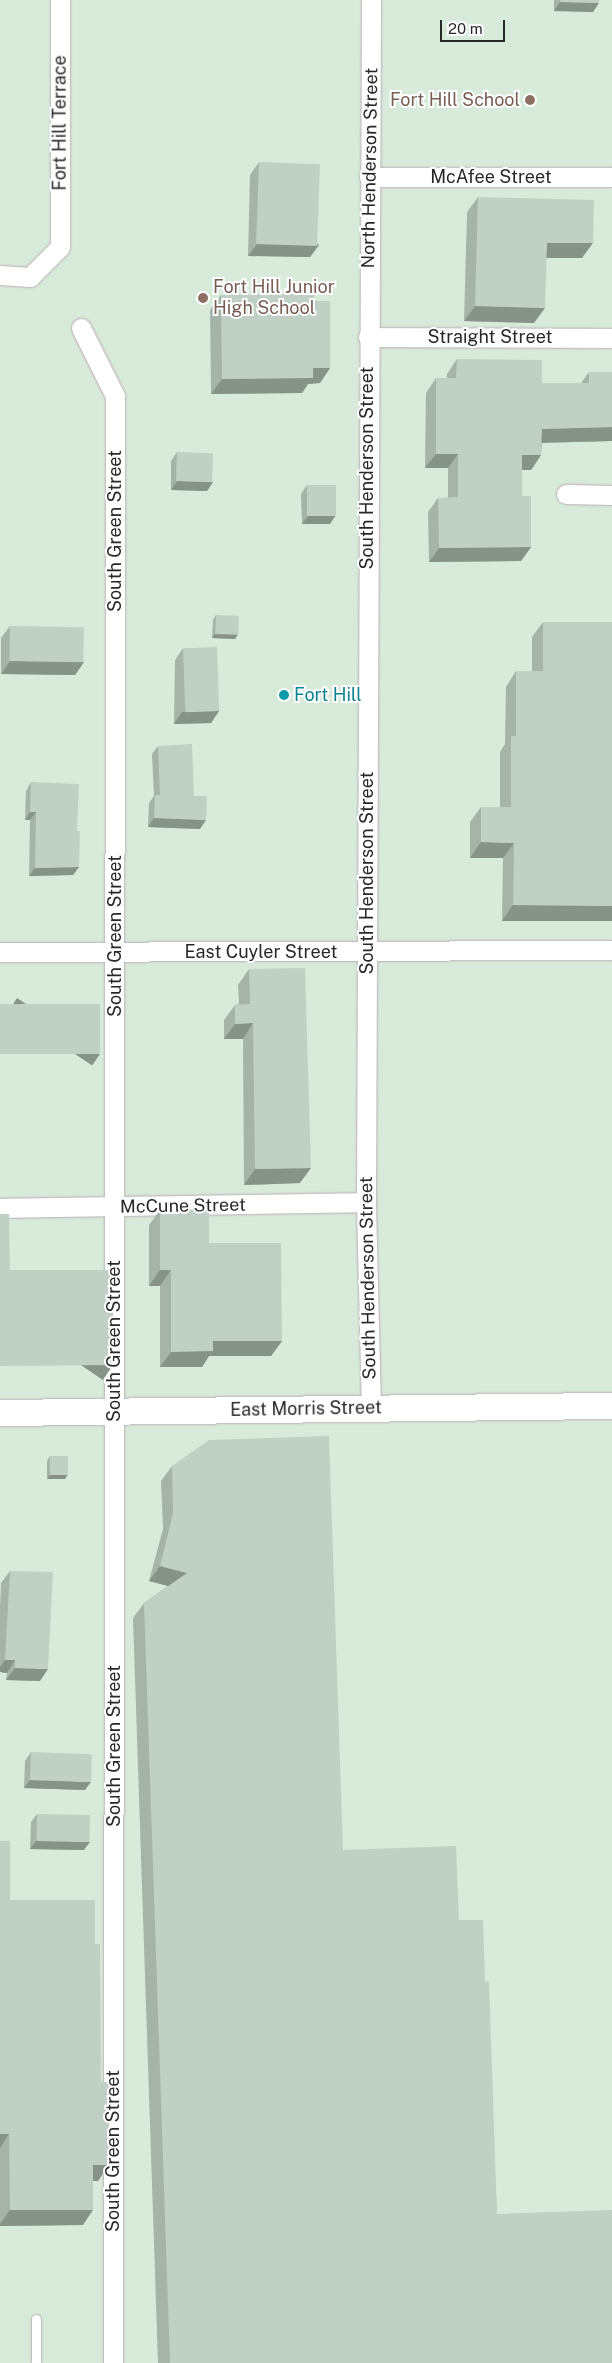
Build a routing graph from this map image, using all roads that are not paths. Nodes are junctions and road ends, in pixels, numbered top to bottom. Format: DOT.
graph roads {
  1 [pos="60,0"];
  2 [pos="371,0"];
  3 [pos="369,177"];
  4 [pos="612,177"];
  5 [pos="0,274"];
  6 [pos="81,328"];
  7 [pos="368,337"];
  8 [pos="612,338"];
  9 [pos="566,494"];
  10 [pos="612,495"];
  11 [pos="612,950"];
  12 [pos="0,952"];
  13 [pos="116,952"];
  14 [pos="367,952"];
  15 [pos="366,1202"];
  16 [pos="0,1208"];
  17 [pos="113,1208"];
  18 [pos="612,1406"];
  19 [pos="371,1408"];
  20 [pos="115,1411"];
  21 [pos="0,1413"];
  22 [pos="36,2319"];
  23 [pos="36,2363"];
  24 [pos="113,2363"];
  1 -- 5 [label="street, Fort Hill Terrace"];
  2 -- 3 [label="street, North Henderson Street"];
  3 -- 4 [label="street, McAfee Street"];
  3 -- 7 [label="street, North Henderson Street"];
  6 -- 13 [label="street, South Green Street"];
  7 -- 8 [label="street, Straight Street"];
  7 -- 14 [label="street, South Henderson Street"];
  9 -- 10 [label="street"];
  11 -- 14 [label="street, East Cuyler Street"];
  12 -- 13 [label="street, East Cuyler Street"];
  13 -- 14 [label="street, East Cuyler Street"];
  13 -- 17 [label="street, South Green Street"];
  14 -- 15 [label="street, South Henderson Street"];
  15 -- 17 [label="street, McCune Street"];
  15 -- 19 [label="street, South Henderson Street"];
  16 -- 17 [label="street, McCune Street"];
  17 -- 20 [label="street, South Green Street"];
  18 -- 19 [label="main road, East Morris Street"];
  19 -- 20 [label="main road, East Morris Street"];
  20 -- 21 [label="main road, East Morris Street"];
  20 -- 24 [label="street, South Green Street"];
  22 -- 23 [label="lane"];
}
